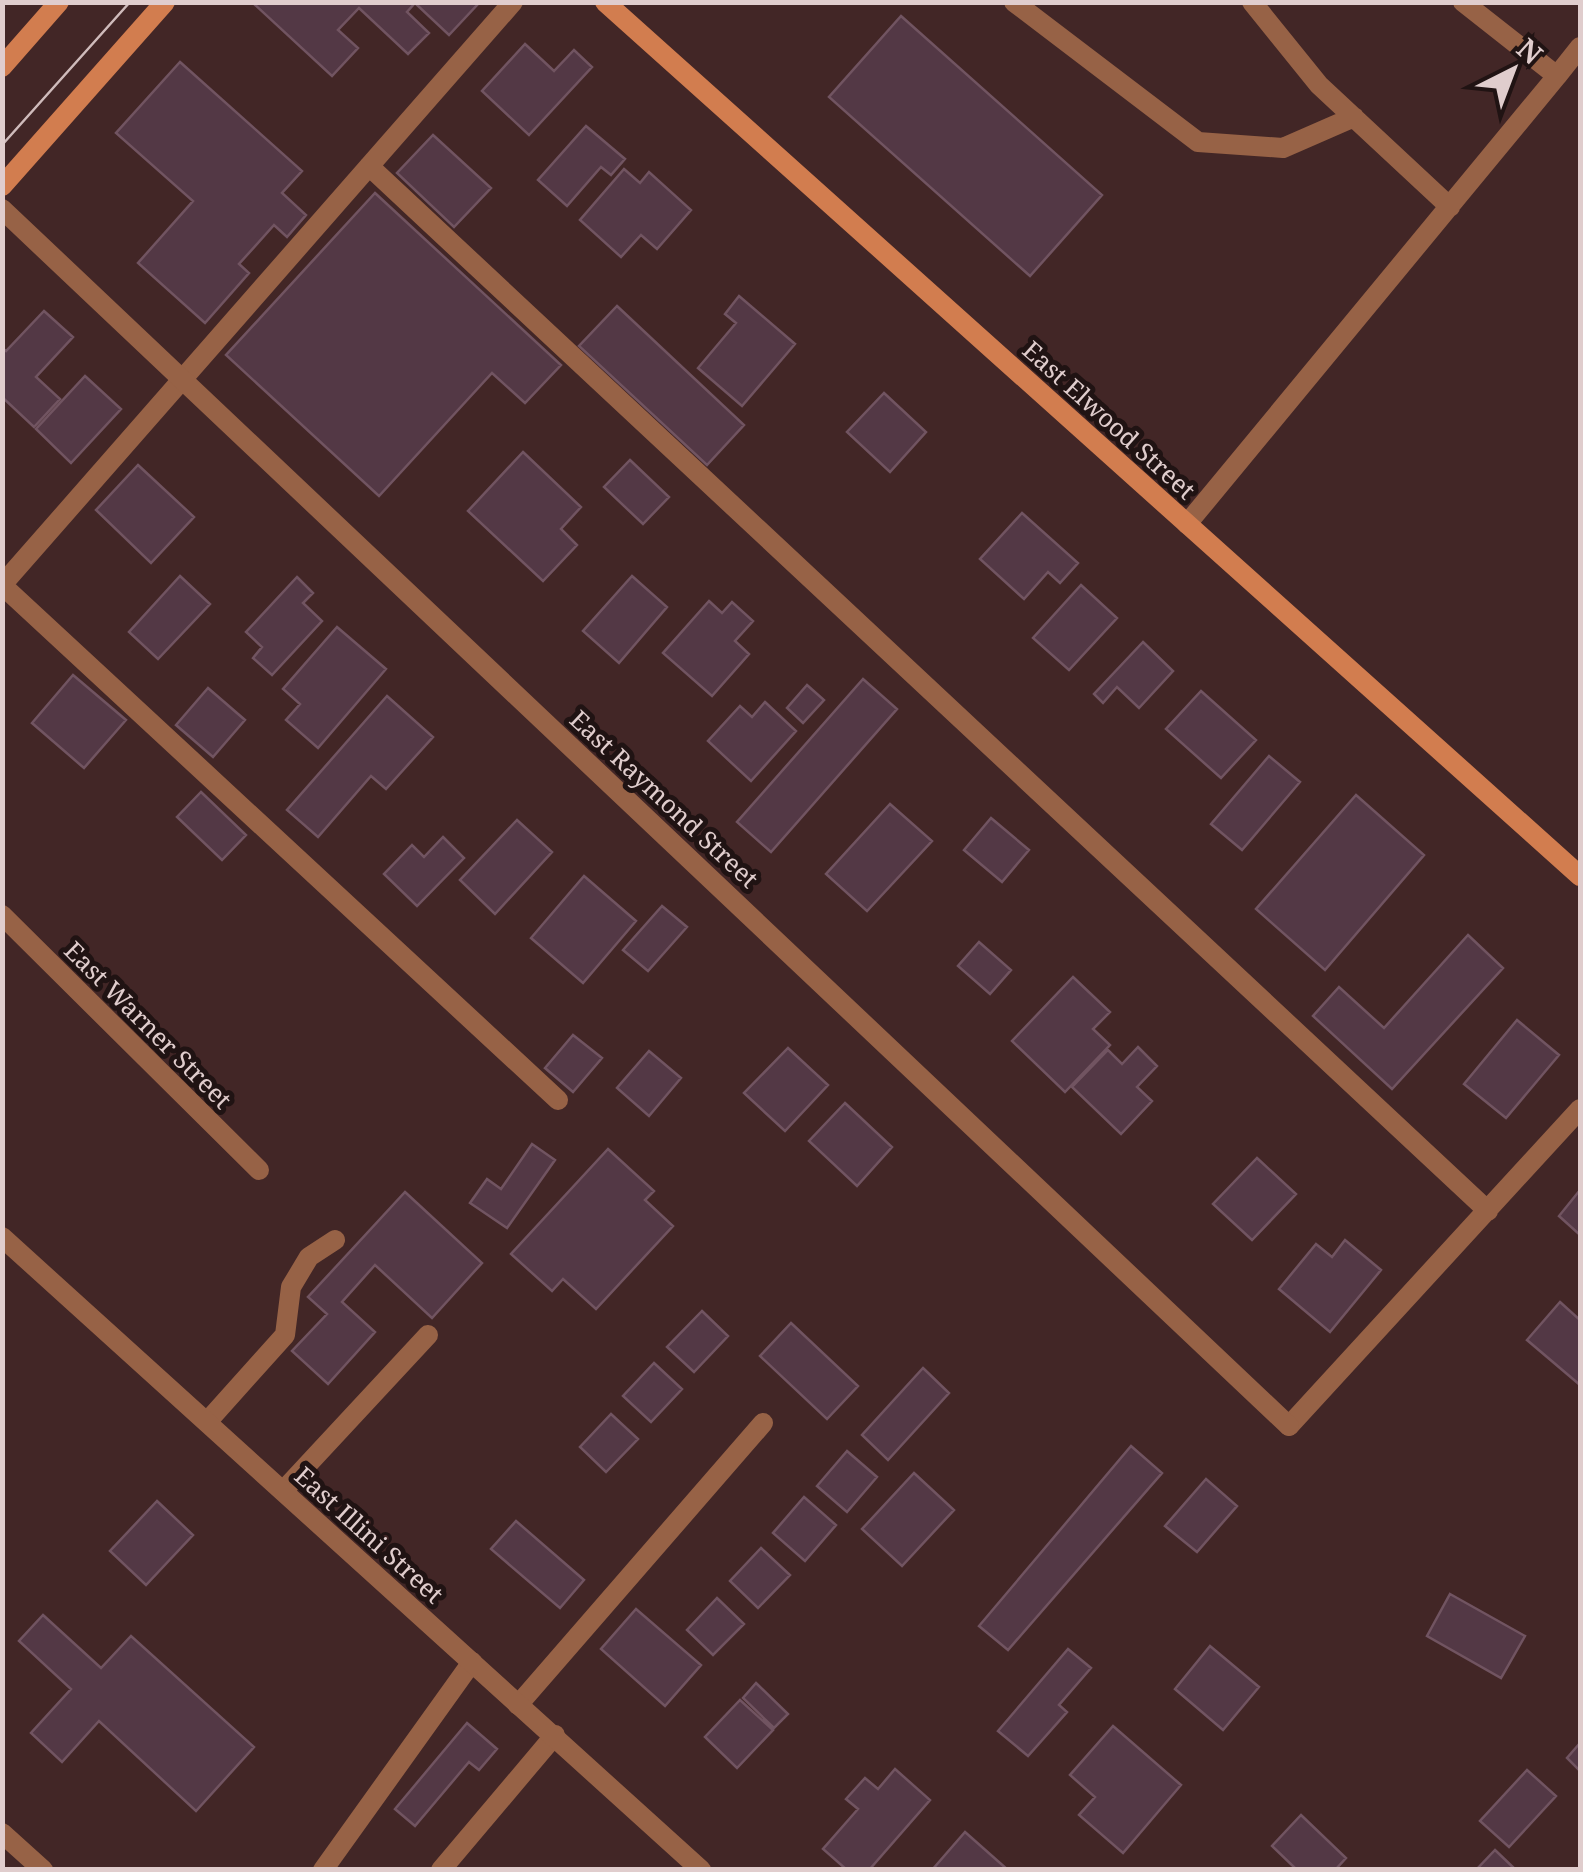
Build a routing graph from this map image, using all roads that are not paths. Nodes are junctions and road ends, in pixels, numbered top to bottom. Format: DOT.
graph roads {
  1 [pos="59,2"];
  2 [pos="165,2"];
  3 [pos="513,2"];
  4 [pos="605,2"];
  5 [pos="1014,2"];
  6 [pos="1252,2"];
  7 [pos="1463,2"];
  8 [pos="1580,47"];
  9 [pos="2,67"];
  10 [pos="1557,76"];
  11 [pos="1354,117"];
  12 [pos="369,166"];
  13 [pos="2,186"];
  14 [pos="1450,207"];
  15 [pos="2,209"];
  16 [pos="183,379"];
  17 [pos="1188,524"];
  18 [pos="2,585"];
  19 [pos="1580,876"];
  20 [pos="2,915"];
  21 [pos="558,1100"];
  22 [pos="1580,1109"];
  23 [pos="259,1170"];
  24 [pos="1488,1211"];
  25 [pos="2,1236"];
  26 [pos="334,1240"];
  27 [pos="428,1334"];
  28 [pos="207,1422"];
  29 [pos="763,1423"];
  30 [pos="283,1491"];
  31 [pos="472,1662"];
  32 [pos="518,1705"];
  33 [pos="555,1735"];
  34 [pos="2,1833"];
  35 [pos="42,1870"];
  36 [pos="322,1870"];
  37 [pos="441,1870"];
  38 [pos="701,1870"];
  1 -- 9 [label="street"];
  2 -- 13 [label="street"];
  3 -- 12 [label="street"];
  4 -- 17 [label="street, East Elwood Street"];
  5 -- 11 [label="street"];
  6 -- 11 [label="street"];
  7 -- 10 [label="street"];
  8 -- 10 [label="street"];
  10 -- 14 [label="street"];
  11 -- 14 [label="street"];
  12 -- 16 [label="street"];
  12 -- 24 [label="street"];
  14 -- 17 [label="street"];
  15 -- 16 [label="street, East Raymond Street"];
  16 -- 18 [label="street"];
  16 -- 24 [label="street, East Raymond Street"];
  17 -- 19 [label="street, East Elwood Street"];
  18 -- 21 [label="street"];
  20 -- 23 [label="street, East Warner Street"];
  22 -- 24 [label="street"];
  25 -- 28 [label="street, East Illini Street"];
  26 -- 28 [label="street"];
  27 -- 30 [label="street"];
  28 -- 30 [label="street, East Illini Street"];
  29 -- 32 [label="street"];
  30 -- 31 [label="street, East Illini Street"];
  31 -- 32 [label="street, East Illini Street"];
  31 -- 36 [label="street"];
  32 -- 33 [label="street, East Illini Street"];
  33 -- 37 [label="street"];
  33 -- 38 [label="street, East Illini Street"];
  34 -- 35 [label="street"];
}
